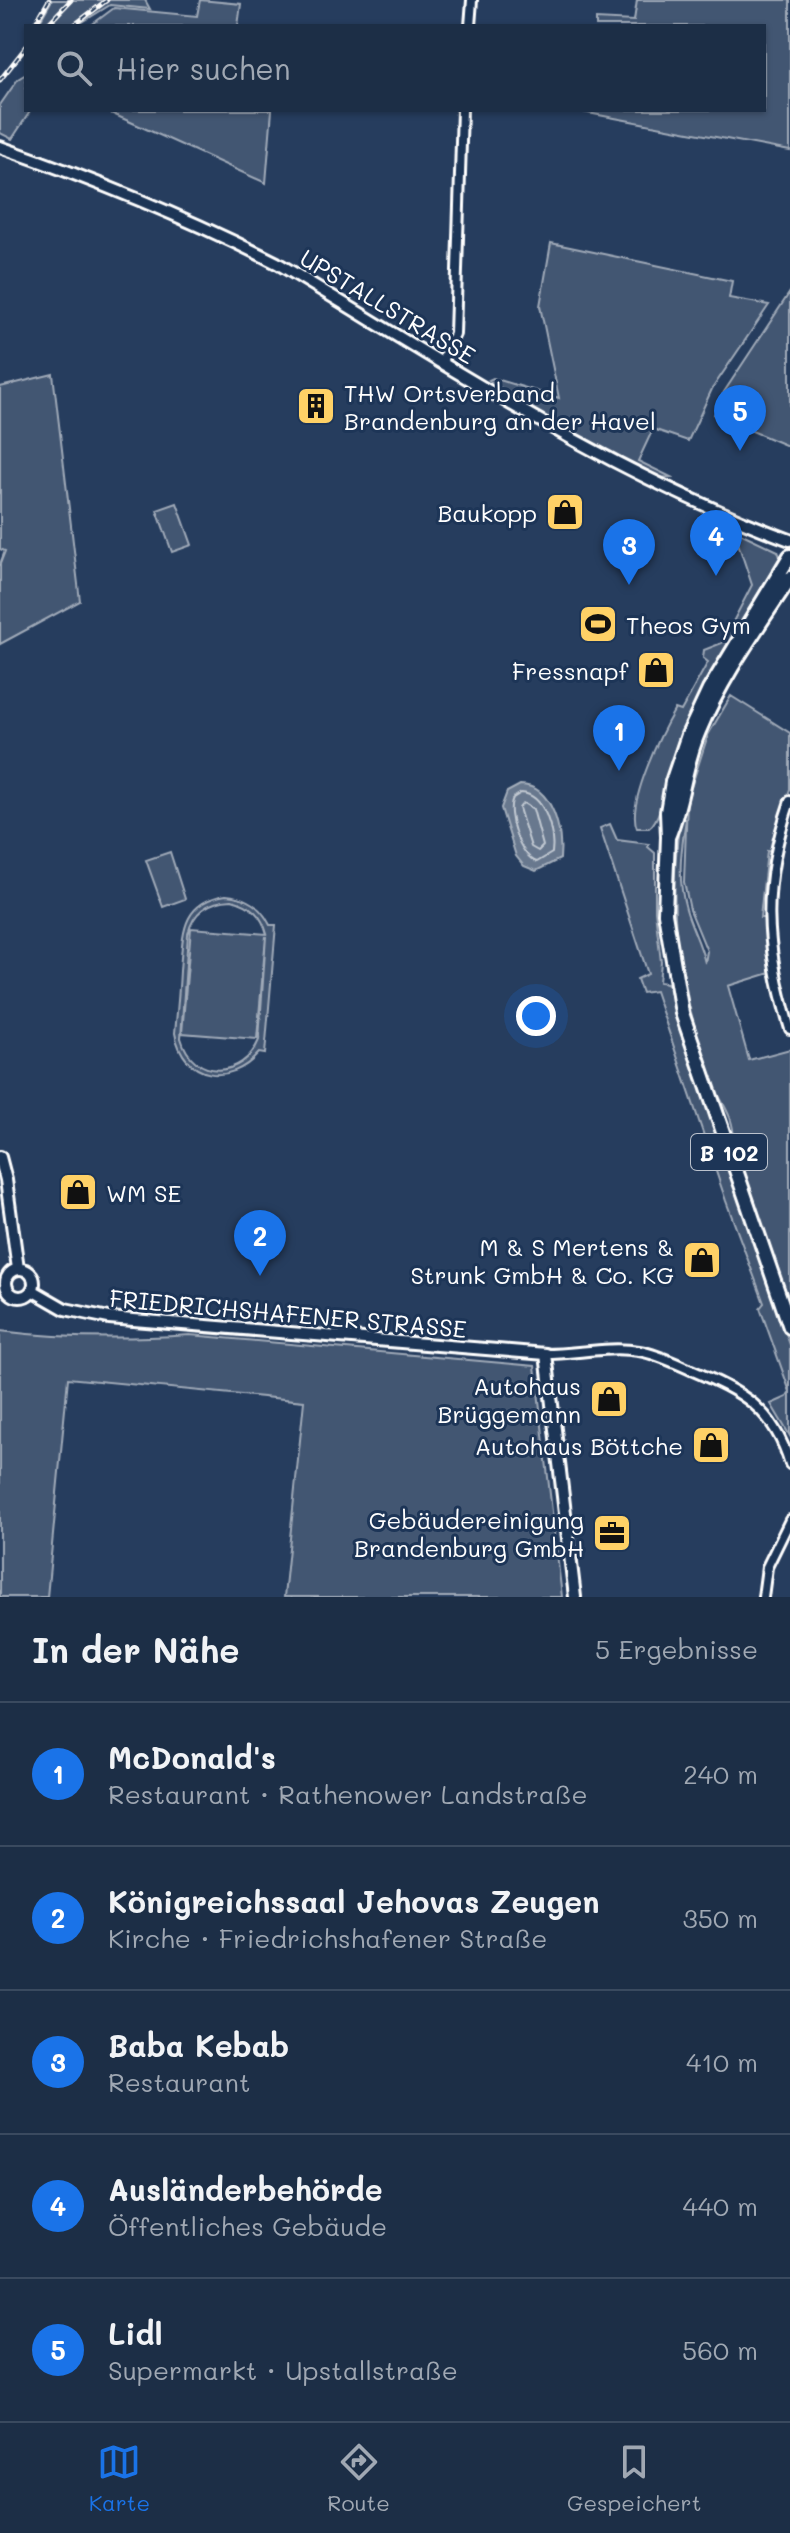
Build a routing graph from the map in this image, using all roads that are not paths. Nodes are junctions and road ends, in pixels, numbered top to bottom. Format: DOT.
graph roads {
  1 [pos="472,0"];
  2 [pos="470,24"];
  3 [pos="462,112"];
  4 [pos="0,147"];
  5 [pos="442,361"];
  6 [pos="790,540"];
  7 [pos="790,556"];
  8 [pos="790,578"];
  9 [pos="790,801"];
  10 [pos="785,833"];
  11 [pos="668,837"];
  12 [pos="790,1029"];
  13 [pos="0,1157"];
  14 [pos="18,1269"];
  15 [pos="3,1282"];
  16 [pos="32,1290"];
  17 [pos="790,1327"];
  18 [pos="546,1354"];
  19 [pos="790,1464"];
  20 [pos="790,1520"];
  21 [pos="575,1597"];
  22 [pos="763,1597"];
  1 -- 2 [label="street"];
  3 -- 5 [label="street"];
  4 -- 5 [label="street, UPSTALLSTRASSE"];
  5 -- 6 [label="street, UPSTALLSTRASSE"];
  7 -- 11 [label="main road, B 102"];
  8 -- 11 [label="main road, B 102"];
  9 -- 10 [label="street"];
  10 -- 12 [label="street"];
  11 -- 17 [label="main road, B 102"];
  13 -- 14 [label="street, FRIEDRICHSHAFENER STRASSE"];
  14 -- 15 [label="street, FRIEDRICHSHAFENER STRASSE"];
  14 -- 16 [label="street, FRIEDRICHSHAFENER STRASSE"];
  15 -- 16 [label="street, FRIEDRICHSHAFENER STRASSE"];
  16 -- 18 [label="street, FRIEDRICHSHAFENER STRASSE"];
  18 -- 19 [label="street"];
  18 -- 21 [label="street"];
  20 -- 22 [label="street"];
}
